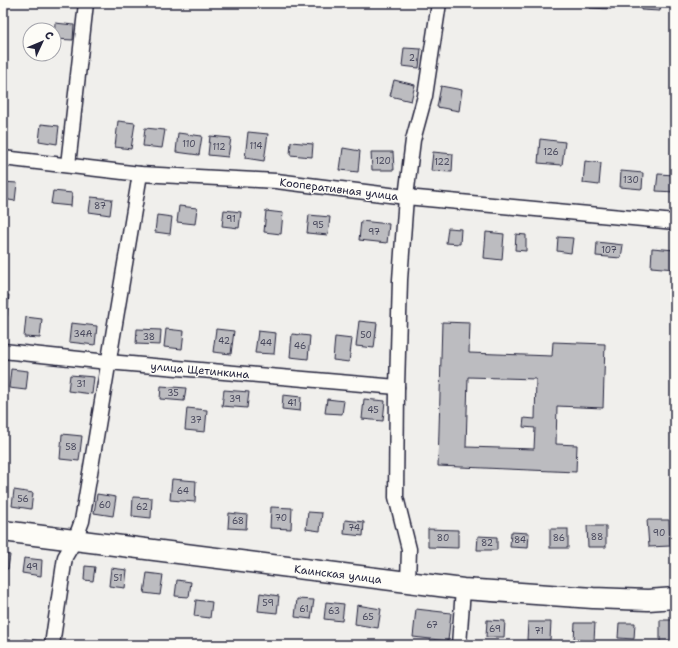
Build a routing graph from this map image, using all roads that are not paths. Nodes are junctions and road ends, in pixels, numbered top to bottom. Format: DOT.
graph roads {
  1 [pos="86,3"];
  2 [pos="439,3"];
  3 [pos="3,158"];
  4 [pos="68,166"];
  5 [pos="140,174"];
  6 [pos="406,197"];
  7 [pos="675,222"];
  8 [pos="3,351"];
  9 [pos="108,362"];
  10 [pos="397,387"];
  11 [pos="3,531"];
  12 [pos="74,540"];
  13 [pos="408,583"];
  14 [pos="463,589"];
  15 [pos="675,598"];
  16 [pos="52,645"];
  17 [pos="459,645"];
  1 -- 4 [label="street"];
  2 -- 6 [label="street"];
  3 -- 4 [label="street, Кооперативная улица"];
  4 -- 5 [label="street, Кооперативная улица"];
  5 -- 6 [label="street, Кооперативная улица"];
  5 -- 9 [label="street"];
  6 -- 7 [label="street, Кооперативная улица"];
  6 -- 10 [label="street"];
  8 -- 9 [label="street, улица Щетинкина"];
  9 -- 10 [label="street, улица Щетинкина"];
  9 -- 12 [label="street"];
  10 -- 13 [label="street"];
  11 -- 12 [label="main road, Каинская улица"];
  12 -- 13 [label="main road, Каинская улица"];
  12 -- 16 [label="street"];
  13 -- 14 [label="main road, Каинская улица"];
  14 -- 15 [label="main road, Каинская улица"];
  14 -- 17 [label="street"];
}
